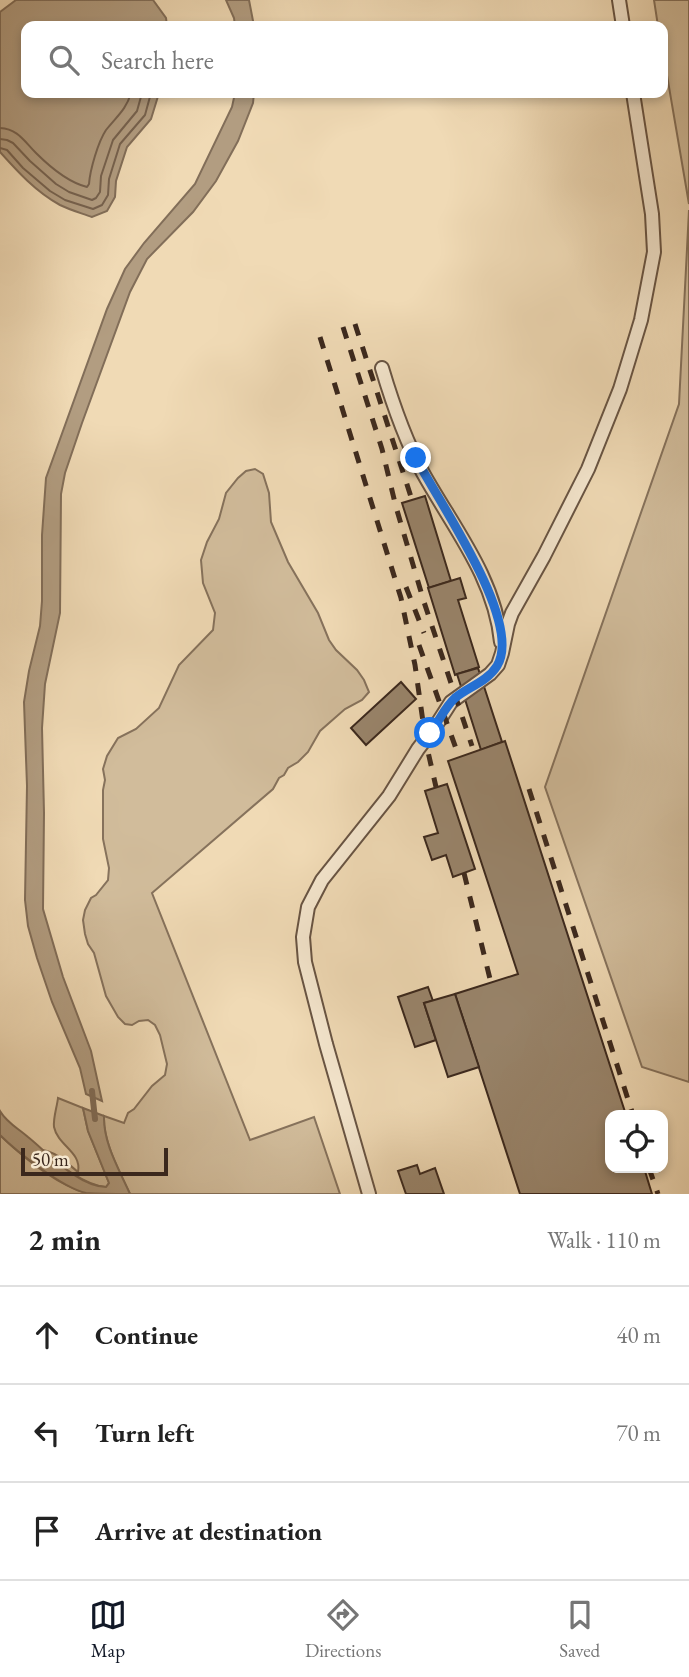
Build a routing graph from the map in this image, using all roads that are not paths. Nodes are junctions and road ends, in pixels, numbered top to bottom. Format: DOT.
graph roads {
  1 [pos="619,0"];
  2 [pos="622,21"];
  3 [pos="634,98"];
  4 [pos="383,368"];
  5 [pos="502,653"];
  6 [pos="369,1194"];
  1 -- 2 [label="lane"];
  3 -- 5 [label="lane"];
  4 -- 5 [label="lane"];
  5 -- 6 [label="lane"];
}
